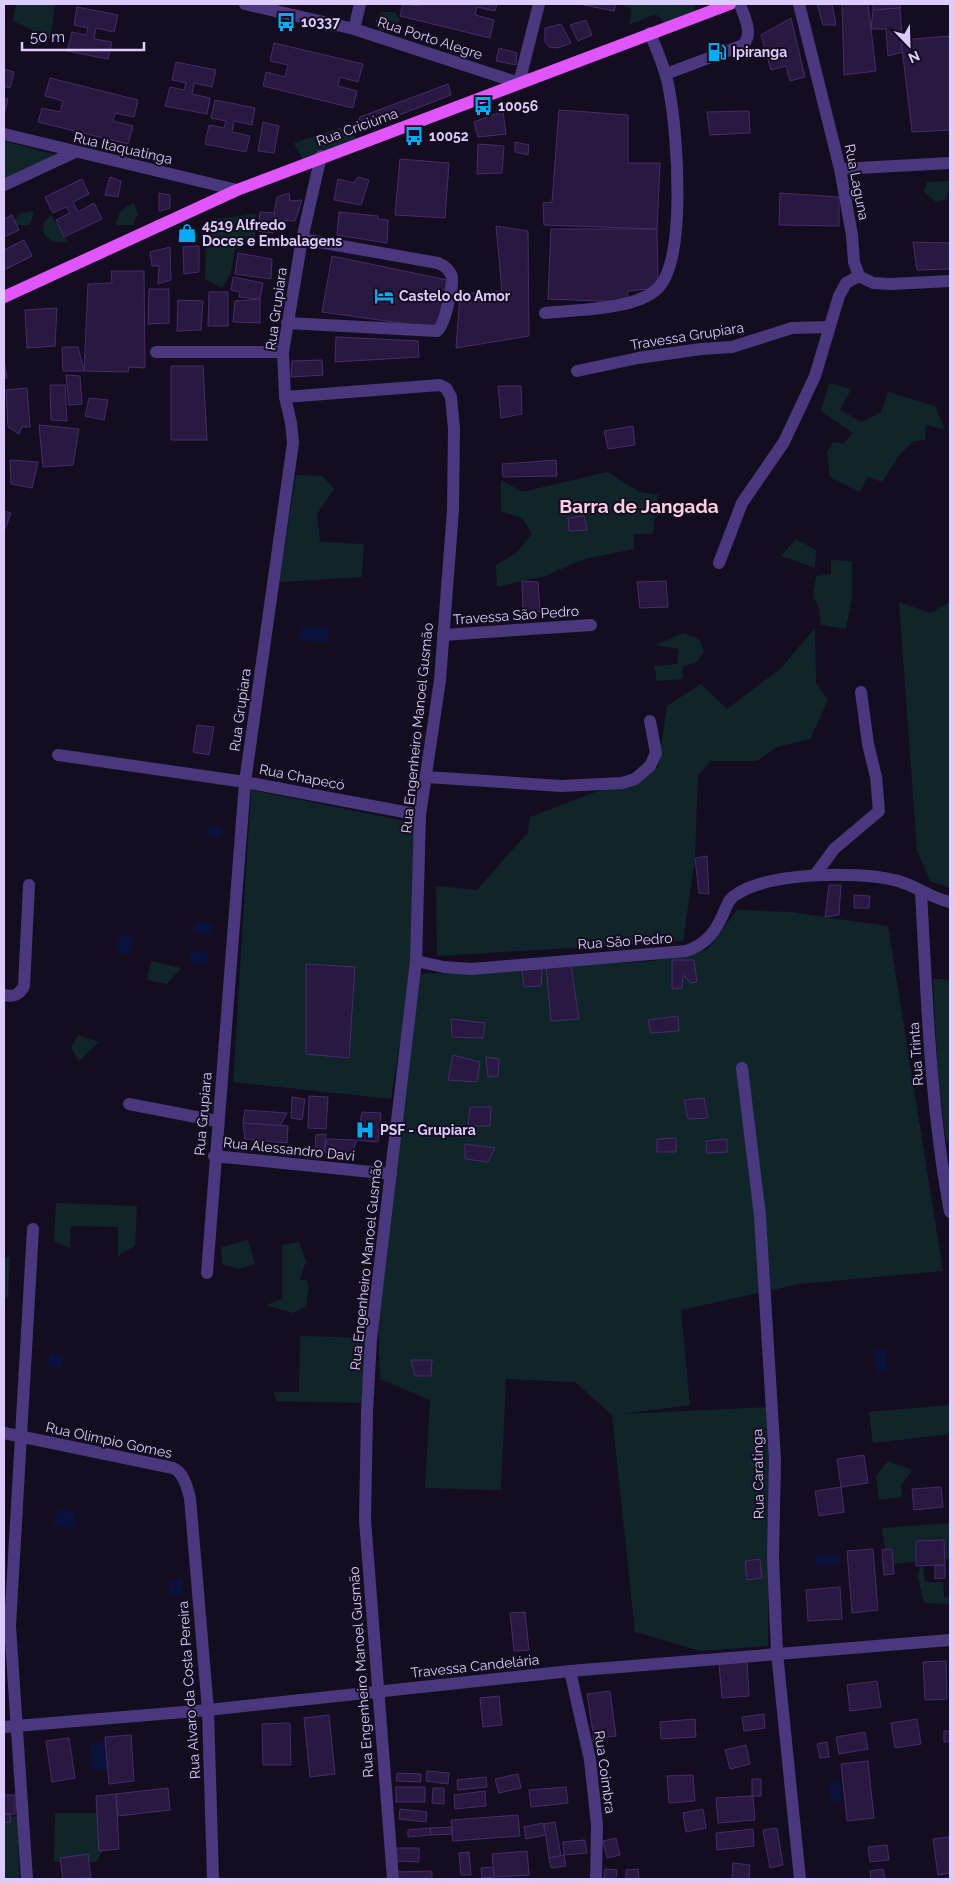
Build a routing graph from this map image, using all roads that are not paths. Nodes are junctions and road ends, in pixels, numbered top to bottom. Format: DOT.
graph roads {
  1 [pos="244,4"];
  2 [pos="360,4"];
  3 [pos="539,4"];
  4 [pos="730,4"];
  5 [pos="740,4"];
  6 [pos="799,4"];
  7 [pos="354,29"];
  8 [pos="650,33"];
  9 [pos="666,74"];
  10 [pos="519,83"];
  11 [pos="4,134"];
  12 [pos="75,152"];
  13 [pos="322,156"];
  14 [pos="950,163"];
  15 [pos="840,169"];
  16 [pos="4,185"];
  17 [pos="237,190"];
  18 [pos="302,239"];
  19 [pos="859,276"];
  20 [pos="950,281"];
  21 [pos="4,297"];
  22 [pos="545,313"];
  23 [pos="287,323"];
  24 [pos="829,327"];
  25 [pos="156,352"];
  26 [pos="283,352"];
  27 [pos="577,371"];
  28 [pos="285,397"];
  29 [pos="719,563"];
  30 [pos="591,625"];
  31 [pos="443,634"];
  32 [pos="861,692"];
  33 [pos="650,721"];
  34 [pos="58,755"];
  35 [pos="426,777"];
  36 [pos="245,782"];
  37 [pos="420,815"];
  38 [pos="815,875"];
  39 [pos="30,885"];
  40 [pos="921,892"];
  41 [pos="950,902"];
  42 [pos="416,961"];
  43 [pos="4,996"];
  44 [pos="742,1068"];
  45 [pos="129,1104"];
  46 [pos="217,1121"];
  47 [pos="214,1156"];
  48 [pos="391,1174"];
  49 [pos="950,1212"];
  50 [pos="33,1229"];
  51 [pos="207,1273"];
  52 [pos="4,1433"];
  53 [pos="20,1438"];
  54 [pos="190,1498"];
  55 [pos="950,1640"];
  56 [pos="776,1653"];
  57 [pos="570,1671"];
  58 [pos="377,1692"];
  59 [pos="208,1710"];
  60 [pos="9,1727"];
  61 [pos="27,1879"];
  62 [pos="213,1879"];
  63 [pos="393,1879"];
  64 [pos="596,1879"];
  65 [pos="800,1879"];
  1 -- 7 [label="street, Rua Porto Alegre"];
  2 -- 7 [label="street"];
  3 -- 10 [label="street"];
  4 -- 8 [label="main road, Rua Criciúma"];
  5 -- 9 [label="street"];
  6 -- 15 [label="street, Rua Laguna"];
  7 -- 10 [label="street, Rua Porto Alegre"];
  8 -- 9 [label="street"];
  8 -- 10 [label="main road, Rua Criciúma"];
  9 -- 22 [label="street"];
  10 -- 13 [label="main road, Rua Criciúma"];
  11 -- 12 [label="street, Rua Itaquatinga"];
  12 -- 16 [label="street"];
  12 -- 17 [label="street, Rua Itaquatinga"];
  13 -- 17 [label="main road, Rua Criciúma"];
  13 -- 18 [label="street, Rua Grupiara"];
  14 -- 15 [label="street"];
  15 -- 19 [label="street, Rua Laguna"];
  17 -- 21 [label="main road, Rua Criciúma"];
  18 -- 23 [label="street, Rua Grupiara"];
  18 -- 23 [label="street"];
  19 -- 20 [label="street"];
  19 -- 24 [label="street"];
  23 -- 26 [label="street, Rua Grupiara"];
  24 -- 27 [label="street, Travessa Grupiara"];
  24 -- 29 [label="street"];
  25 -- 26 [label="street"];
  26 -- 28 [label="street, Rua Grupiara"];
  28 -- 31 [label="street, Rua Engenheiro Manoel Gusmão"];
  28 -- 36 [label="street, Rua Grupiara"];
  30 -- 31 [label="street, Travessa São Pedro"];
  31 -- 35 [label="street, Rua Engenheiro Manoel Gusmão"];
  32 -- 38 [label="street"];
  33 -- 35 [label="street"];
  34 -- 36 [label="street, Rua Chapecó"];
  35 -- 37 [label="street, Rua Engenheiro Manoel Gusmão"];
  36 -- 37 [label="street, Rua Chapecó"];
  36 -- 46 [label="street, Rua Grupiara"];
  37 -- 42 [label="street, Rua Engenheiro Manoel Gusmão"];
  38 -- 40 [label="street, Rua São Pedro"];
  38 -- 42 [label="street, Rua São Pedro"];
  39 -- 43 [label="street"];
  40 -- 41 [label="street, Rua São Pedro"];
  40 -- 49 [label="street, Rua Trinta"];
  42 -- 48 [label="street, Rua Engenheiro Manoel Gusmão"];
  44 -- 56 [label="street, Rua Caratinga"];
  45 -- 46 [label="street"];
  46 -- 47 [label="street, Rua Grupiara"];
  47 -- 48 [label="street, Rua Alessandro Davi"];
  47 -- 51 [label="street, Rua Grupiara"];
  48 -- 58 [label="street, Rua Engenheiro Manoel Gusmão"];
  50 -- 53 [label="street"];
  52 -- 53 [label="street, Rua Olimpio Gomes"];
  53 -- 54 [label="street, Rua Olimpio Gomes"];
  53 -- 60 [label="street"];
  54 -- 59 [label="street, Rua Alvaro da Costa Pereira"];
  55 -- 56 [label="street, Travessa Candelária"];
  56 -- 57 [label="street, Travessa Candelária"];
  56 -- 65 [label="street, Rua Caratinga"];
  57 -- 58 [label="street, Travessa Candelária"];
  57 -- 64 [label="street, Rua Coimbra"];
  58 -- 59 [label="street, Travessa Candelária"];
  58 -- 63 [label="street, Rua Engenheiro Manoel Gusmão"];
  59 -- 60 [label="street, Travessa Candelária"];
  59 -- 62 [label="street, Rua Alvaro da Costa Pereira"];
  60 -- 61 [label="street"];
}
